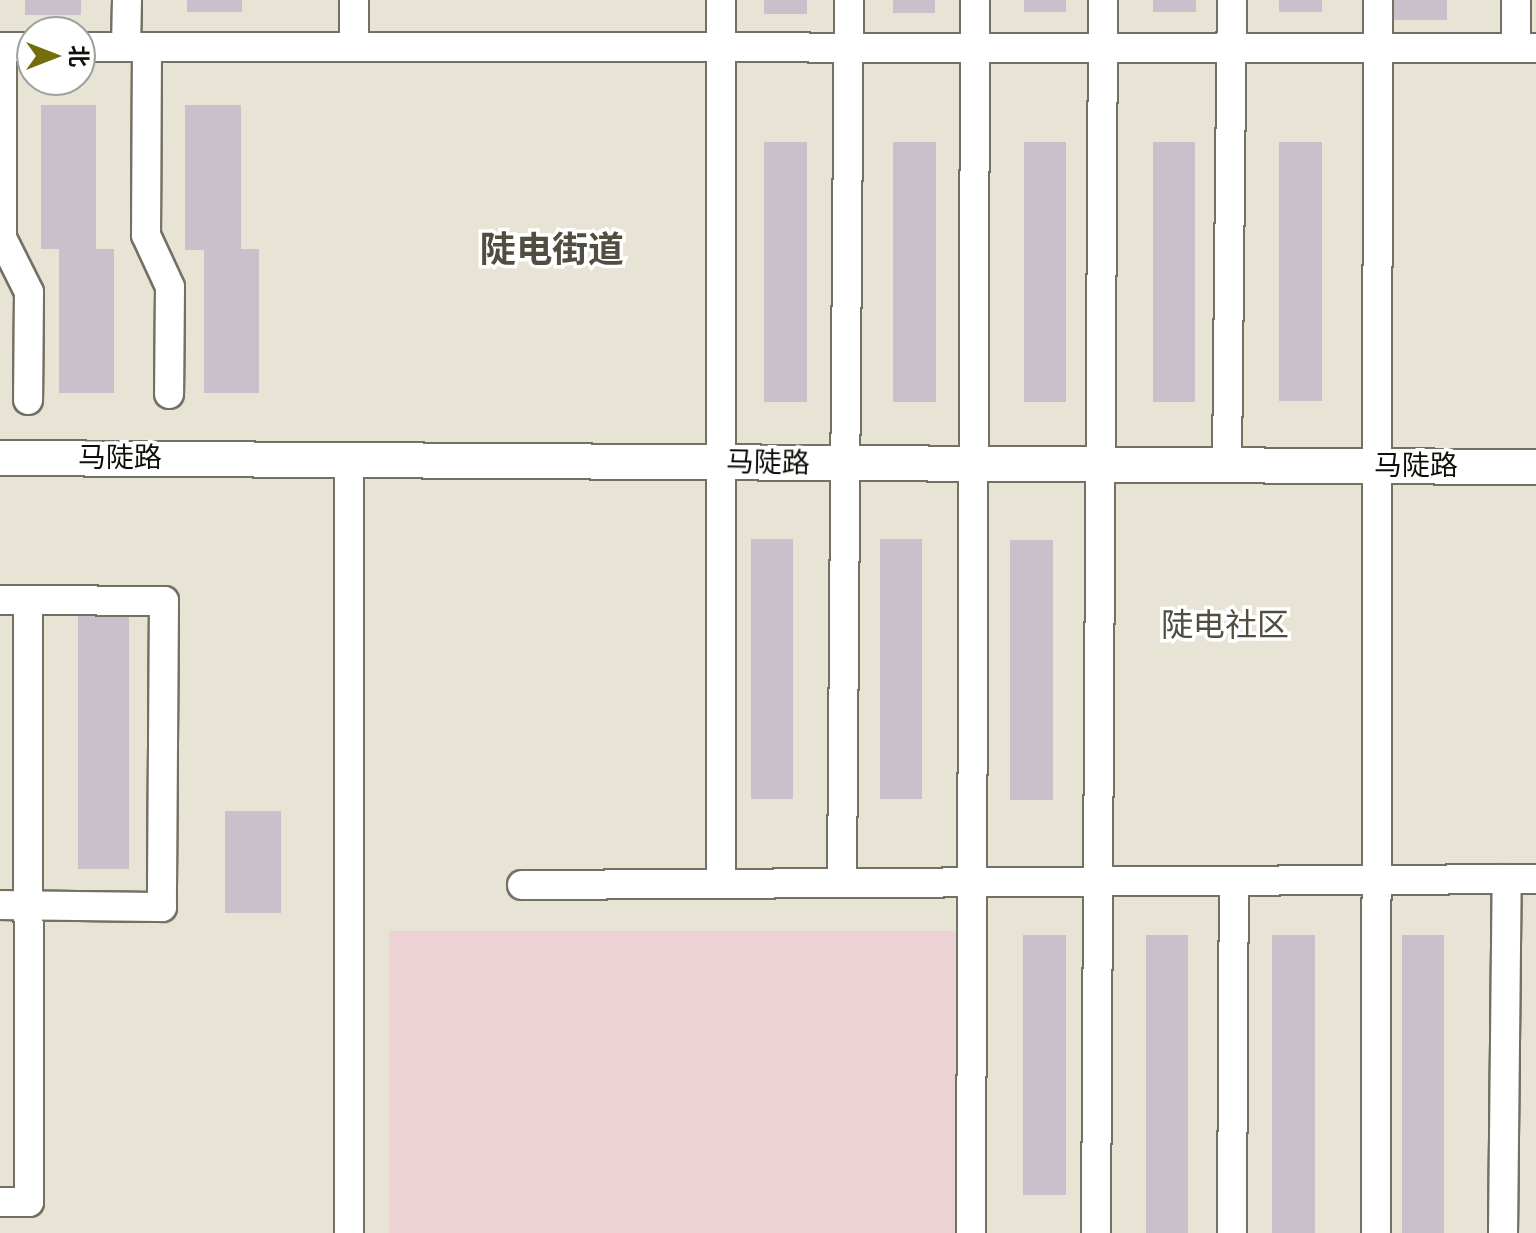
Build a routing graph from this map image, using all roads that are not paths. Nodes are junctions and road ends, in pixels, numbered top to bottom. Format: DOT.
graph roads {
  1 [pos="127,0"];
  2 [pos="354,0"];
  3 [pos="721,0"];
  4 [pos="849,0"];
  5 [pos="975,0"];
  6 [pos="1103,0"];
  7 [pos="1232,0"];
  8 [pos="1378,0"];
  9 [pos="1516,0"];
  10 [pos="1,47"];
  11 [pos="96,47"];
  12 [pos="137,47"];
  13 [pos="354,47"];
  14 [pos="721,47"];
  15 [pos="848,48"];
  16 [pos="975,48"];
  17 [pos="1103,48"];
  18 [pos="1231,48"];
  19 [pos="1378,48"];
  20 [pos="1526,48"];
  21 [pos="169,394"];
  22 [pos="28,400"];
  23 [pos="0,458"];
  24 [pos="349,458"];
  25 [pos="721,462"];
  26 [pos="845,463"];
  27 [pos="972,464"];
  28 [pos="1100,465"];
  29 [pos="1227,465"];
  30 [pos="1377,466"];
  31 [pos="1536,467"];
  32 [pos="14,600"];
  33 [pos="1507,879"];
  34 [pos="1536,879"];
  35 [pos="1377,880"];
  36 [pos="1234,881"];
  37 [pos="970,882"];
  38 [pos="1098,882"];
  39 [pos="842,883"];
  40 [pos="721,884"];
  41 [pos="522,885"];
  42 [pos="0,905"];
  43 [pos="29,906"];
  44 [pos="0,1202"];
  45 [pos="349,1233"];
  46 [pos="971,1233"];
  47 [pos="1096,1233"];
  48 [pos="1232,1233"];
  49 [pos="1376,1233"];
  50 [pos="1503,1233"];
  1 -- 12 [label="street"];
  2 -- 13 [label="street"];
  3 -- 14 [label="street"];
  4 -- 15 [label="street"];
  5 -- 16 [label="street"];
  6 -- 17 [label="street"];
  7 -- 18 [label="street"];
  8 -- 19 [label="street"];
  9 -- 20 [label="street"];
  10 -- 22 [label="street"];
  11 -- 12 [label="street"];
  12 -- 13 [label="street"];
  12 -- 21 [label="street"];
  13 -- 14 [label="street"];
  14 -- 15 [label="street"];
  14 -- 25 [label="street"];
  15 -- 16 [label="street"];
  15 -- 26 [label="street"];
  16 -- 17 [label="street"];
  16 -- 27 [label="street"];
  17 -- 18 [label="street"];
  17 -- 28 [label="street"];
  18 -- 19 [label="street"];
  18 -- 29 [label="street"];
  19 -- 20 [label="street"];
  19 -- 30 [label="street"];
  23 -- 24 [label="street, 马陡路"];
  24 -- 25 [label="street, 马陡路"];
  24 -- 45 [label="street"];
  25 -- 26 [label="street, 马陡路"];
  25 -- 40 [label="street"];
  26 -- 27 [label="street, 马陡路"];
  26 -- 39 [label="street"];
  27 -- 28 [label="street, 马陡路"];
  27 -- 37 [label="street"];
  28 -- 29 [label="street, 马陡路"];
  28 -- 38 [label="street"];
  29 -- 30 [label="street, 马陡路"];
  30 -- 31 [label="street, 马陡路"];
  30 -- 35 [label="street"];
  32 -- 43 [label="street"];
  32 -- 43 [label="street"];
  33 -- 34 [label="street"];
  33 -- 35 [label="street"];
  33 -- 50 [label="street"];
  35 -- 36 [label="street"];
  35 -- 49 [label="street"];
  36 -- 38 [label="street"];
  36 -- 48 [label="street"];
  37 -- 38 [label="street"];
  37 -- 39 [label="street"];
  37 -- 46 [label="street"];
  38 -- 47 [label="street"];
  39 -- 40 [label="street"];
  40 -- 41 [label="street"];
  42 -- 43 [label="street"];
  43 -- 44 [label="street"];
}
